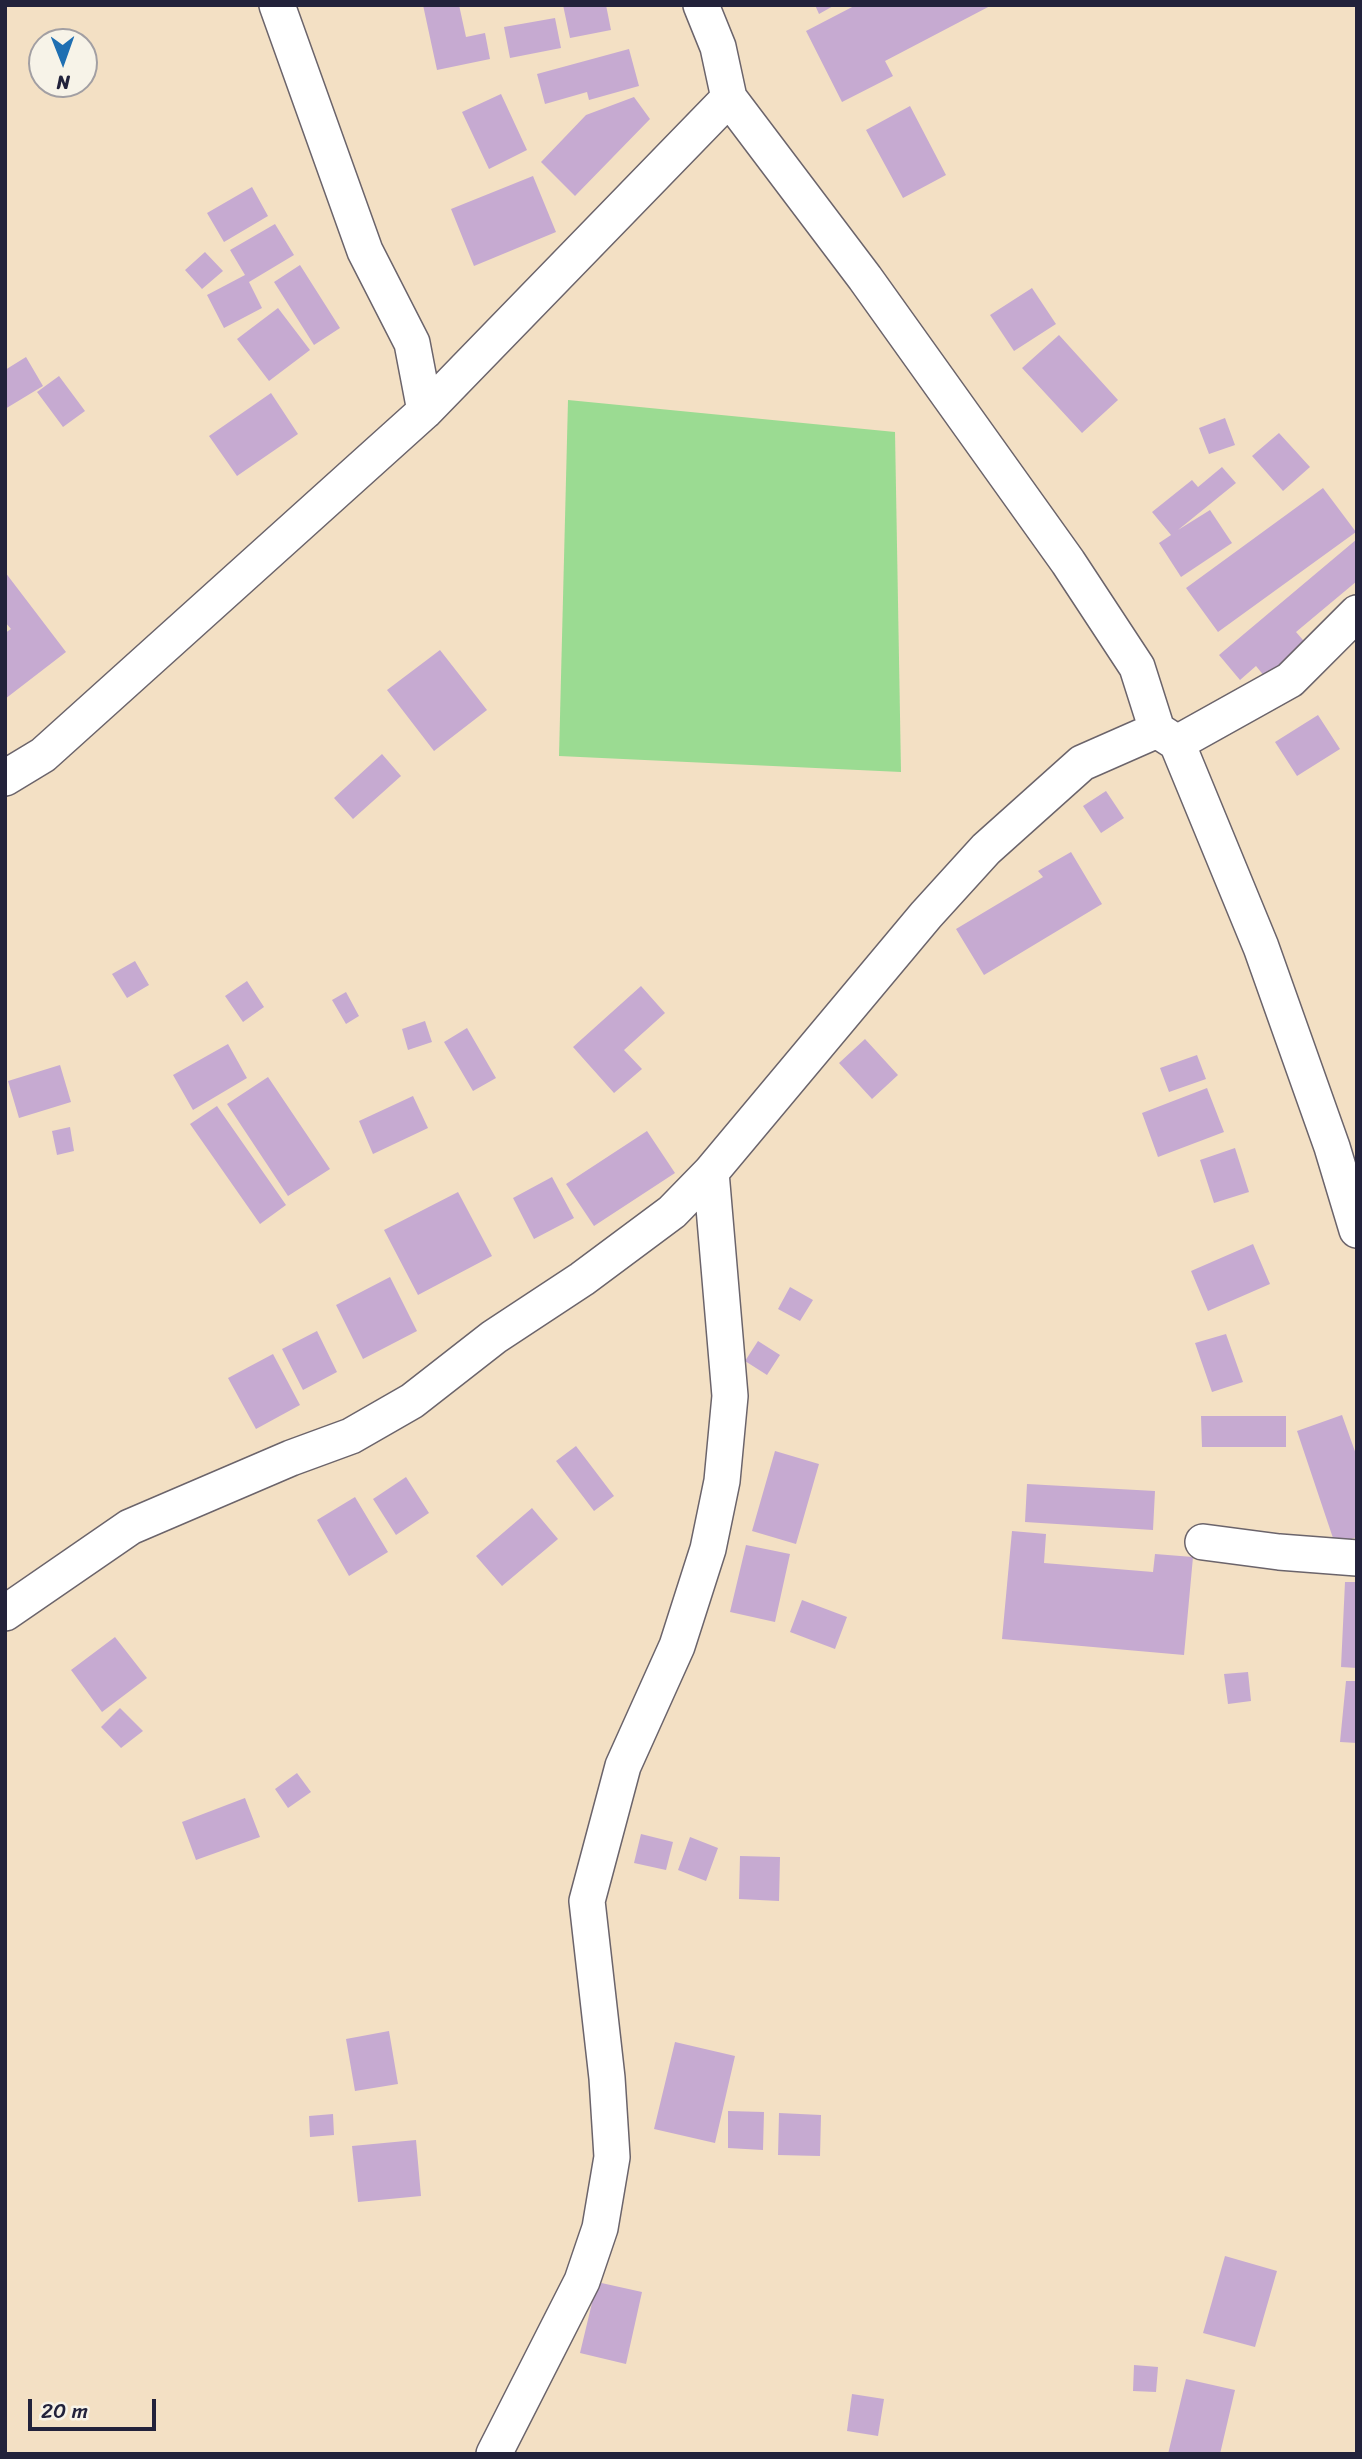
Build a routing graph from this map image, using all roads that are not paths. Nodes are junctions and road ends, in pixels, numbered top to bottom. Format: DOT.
graph roads {
  1 [pos="277,5"];
  2 [pos="701,5"];
  3 [pos="729,97"];
  4 [pos="425,411"];
  5 [pos="1357,612"];
  6 [pos="1167,737"];
  7 [pos="5,778"];
  8 [pos="711,1172"];
  9 [pos="1357,1230"];
  10 [pos="1203,1542"];
  11 [pos="1357,1558"];
  12 [pos="5,1613"];
  13 [pos="494,2454"];
  1 -- 4 [label="street"];
  2 -- 3 [label="street"];
  3 -- 4 [label="street"];
  3 -- 6 [label="street"];
  4 -- 7 [label="street"];
  5 -- 6 [label="street"];
  6 -- 8 [label="street"];
  6 -- 9 [label="street"];
  8 -- 12 [label="street"];
  8 -- 13 [label="street"];
  10 -- 11 [label="street"];
}
